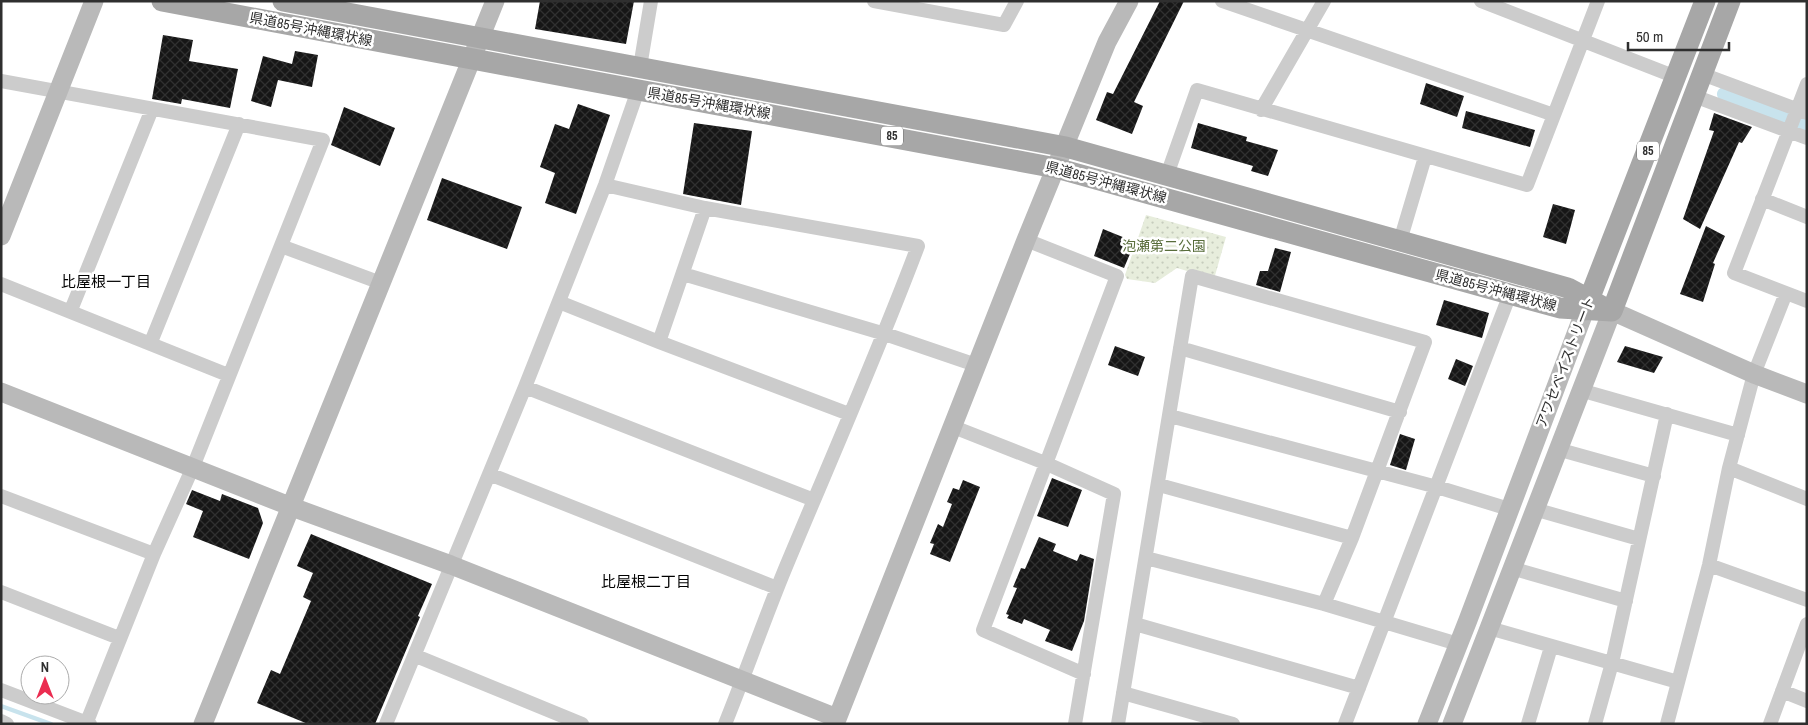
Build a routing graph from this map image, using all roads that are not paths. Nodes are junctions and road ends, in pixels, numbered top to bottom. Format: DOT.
graph roads {
  1 [pos="94,1"];
  2 [pos="162,1"];
  3 [pos="283,1"];
  4 [pos="495,1"];
  5 [pos="651,1"];
  6 [pos="874,1"];
  7 [pos="1017,1"];
  8 [pos="1129,1"];
  9 [pos="1324,1"];
  10 [pos="1481,1"];
  11 [pos="1598,1"];
  12 [pos="1705,1"];
  13 [pos="1730,1"];
  14 [pos="1228,2"];
  15 [pos="1308,30"];
  16 [pos="480,37"];
  17 [pos="1583,42"];
  18 [pos="471,59"];
  19 [pos="640,68"];
  20 [pos="1702,74"];
  21 [pos="1676,77"];
  22 [pos="1,80"];
  23 [pos="1807,84"];
  24 [pos="638,90"];
  25 [pos="59,91"];
  26 [pos="1694,96"];
  27 [pos="152,109"];
  28 [pos="1262,110"];
  29 [pos="1802,111"];
  30 [pos="1554,116"];
  31 [pos="239,124"];
  32 [pos="1789,131"];
  33 [pos="1807,138"];
  34 [pos="1066,147"];
  35 [pos="1425,157"];
  36 [pos="1056,168"];
  37 [pos="1167,175"];
  38 [pos="605,185"];
  39 [pos="1762,199"];
  40 [pos="705,208"];
  41 [pos="1807,217"];
  42 [pos="1,236"];
  43 [pos="1026,240"];
  44 [pos="1400,241"];
  45 [pos="281,246"];
  46 [pos="682,274"];
  47 [pos="381,283"];
  48 [pos="1,284"];
  49 [pos="1786,293"];
  50 [pos="1510,294"];
  51 [pos="1807,301"];
  52 [pos="559,302"];
  53 [pos="1587,305"];
  54 [pos="71,310"];
  55 [pos="1612,311"];
  56 [pos="885,334"];
  57 [pos="151,342"];
  58 [pos="659,342"];
  59 [pos="1180,348"];
  60 [pos="976,365"];
  61 [pos="1754,374"];
  62 [pos="228,375"];
  63 [pos="526,386"];
  64 [pos="1580,390"];
  65 [pos="1,392"];
  66 [pos="1807,394"];
  67 [pos="1400,412"];
  68 [pos="849,414"];
  69 [pos="1668,414"];
  70 [pos="1170,416"];
  71 [pos="951,426"];
  72 [pos="1738,435"];
  73 [pos="1557,449"];
  74 [pos="1045,463"];
  75 [pos="193,467"];
  76 [pos="1729,468"];
  77 [pos="1378,471"];
  78 [pos="489,474"];
  79 [pos="1654,476"];
  80 [pos="1159,485"];
  81 [pos="1436,487"];
  82 [pos="1,497"];
  83 [pos="1807,499"];
  84 [pos="814,500"];
  85 [pos="292,507"];
  86 [pos="1509,509"];
  87 [pos="1534,510"];
  88 [pos="1352,538"];
  89 [pos="1639,539"];
  90 [pos="154,554"];
  91 [pos="1146,558"];
  92 [pos="451,565"];
  93 [pos="1710,565"];
  94 [pos="1511,568"];
  95 [pos="778,588"];
  96 [pos="1,592"];
  97 [pos="1807,600"];
  98 [pos="1626,601"];
  99 [pos="1324,604"];
  100 [pos="1135,624"];
  101 [pos="1385,624"];
  102 [pos="1807,624"];
  103 [pos="1489,628"];
  104 [pos="119,638"];
  105 [pos="1458,644"];
  106 [pos="1551,647"];
  107 [pos="416,656"];
  108 [pos="1612,663"];
  109 [pos="1084,674"];
  110 [pos="743,680"];
  111 [pos="1678,682"];
  112 [pos="1359,688"];
  113 [pos="1,690"];
  114 [pos="1782,691"];
  115 [pos="1124,693"];
  116 [pos="1807,701"];
  117 [pos="1,721"];
  118 [pos="836,721"];
  119 [pos="87,723"];
  120 [pos="7,724"];
  121 [pos="203,724"];
  122 [pos="386,724"];
  123 [pos="582,724"];
  124 [pos="725,724"];
  125 [pos="1075,724"];
  126 [pos="1118,724"];
  127 [pos="1233,724"];
  128 [pos="1345,724"];
  129 [pos="1427,724"];
  130 [pos="1452,724"];
  131 [pos="1528,724"];
  132 [pos="1595,724"];
  133 [pos="1667,724"];
  134 [pos="1770,724"];
  1 -- 25 [label="street"];
  2 -- 18 [label="main road, 県道85号沖縄環状線 / 85"];
  3 -- 16 [label="main road, 県道85号沖縄環状線 / 85"];
  4 -- 16 [label="street"];
  5 -- 19 [label="street"];
  6 -- 7 [label="street"];
  8 -- 34 [label="street"];
  9 -- 15 [label="street"];
  10 -- 17 [label="street"];
  11 -- 17 [label="street"];
  12 -- 21 [label="main road, アワセベイストリート / 85"];
  13 -- 20 [label="main road, アワセベイストリート / 85"];
  14 -- 15 [label="street"];
  15 -- 28 [label="street"];
  15 -- 30 [label="street"];
  16 -- 18 [label="street"];
  16 -- 19 [label="main road, 県道85号沖縄環状線 / 85"];
  17 -- 21 [label="street"];
  17 -- 30 [label="street"];
  18 -- 24 [label="main road, 県道85号沖縄環状線 / 85"];
  18 -- 47 [label="street"];
  19 -- 34 [label="main road, 県道85号沖縄環状線 / 85"];
  20 -- 26 [label="main road, アワセベイストリート / 85"];
  20 -- 29 [label="street"];
  21 -- 53 [label="main road, アワセベイストリート / 85"];
  22 -- 25 [label="street"];
  23 -- 29 [label="street"];
  24 -- 36 [label="main road, 県道85号沖縄環状線 / 85"];
  24 -- 38 [label="street"];
  25 -- 27 [label="street"];
  25 -- 42 [label="street"];
  26 -- 32 [label="street"];
  26 -- 55 [label="main road, アワセベイストリート / 85"];
  27 -- 31 [label="street"];
  27 -- 54 [label="street"];
  28 -- 35 [label="street"];
  28 -- 37 [label="street"];
  29 -- 32 [label="street"];
  30 -- 35 [label="street"];
  31 -- 45 [label="street"];
  31 -- 57 [label="street"];
  32 -- 33 [label="street"];
  32 -- 39 [label="street"];
  34 -- 36 [label="street"];
  34 -- 37 [label="main road, 県道85号沖縄環状線 / 85"];
  35 -- 44 [label="street"];
  36 -- 43 [label="street"];
  36 -- 50 [label="main road, 県道85号沖縄環状線 / 85"];
  37 -- 44 [label="main road, 県道85号沖縄環状線 / 85"];
  38 -- 40 [label="street"];
  38 -- 52 [label="street"];
  39 -- 41 [label="street"];
  39 -- 49 [label="street"];
  40 -- 46 [label="street"];
  40 -- 56 [label="street"];
  43 -- 60 [label="street"];
  43 -- 74 [label="street"];
  44 -- 53 [label="main road, 県道85号沖縄環状線 / 85"];
  45 -- 47 [label="street"];
  45 -- 62 [label="street"];
  46 -- 56 [label="street"];
  46 -- 58 [label="street"];
  47 -- 85 [label="street"];
  48 -- 54 [label="street"];
  49 -- 51 [label="street"];
  49 -- 61 [label="street"];
  50 -- 53 [label="main road, 県道85号沖縄環状線 / 85"];
  50 -- 81 [label="street"];
  52 -- 58 [label="street"];
  52 -- 63 [label="street"];
  53 -- 55 [label="main road, 県道85号沖縄環状線 / 85"];
  53 -- 86 [label="street, アワセベイストリート"];
  54 -- 57 [label="street"];
  55 -- 61 [label="street"];
  55 -- 64 [label="street, アワセベイストリート"];
  56 -- 60 [label="street"];
  56 -- 68 [label="street"];
  57 -- 62 [label="street"];
  58 -- 68 [label="street"];
  59 -- 67 [label="street"];
  59 -- 67 [label="street"];
  59 -- 70 [label="street"];
  60 -- 71 [label="street"];
  61 -- 66 [label="street"];
  61 -- 72 [label="street"];
  62 -- 75 [label="street"];
  63 -- 78 [label="street"];
  63 -- 84 [label="street"];
  64 -- 69 [label="street"];
  64 -- 73 [label="street, アワセベイストリート"];
  65 -- 75 [label="street"];
  67 -- 77 [label="street"];
  68 -- 84 [label="street"];
  69 -- 72 [label="street"];
  69 -- 79 [label="street"];
  70 -- 77 [label="street"];
  70 -- 80 [label="street"];
  71 -- 74 [label="street"];
  71 -- 118 [label="street"];
  72 -- 76 [label="street"];
  73 -- 79 [label="street"];
  73 -- 87 [label="street, アワセベイストリート"];
  74 -- 109 [label="street"];
  74 -- 109 [label="street"];
  75 -- 85 [label="street"];
  75 -- 90 [label="street"];
  76 -- 83 [label="street"];
  76 -- 93 [label="street"];
  77 -- 81 [label="street"];
  77 -- 88 [label="street"];
  78 -- 92 [label="street"];
  78 -- 95 [label="street"];
  79 -- 89 [label="street"];
  80 -- 88 [label="street"];
  80 -- 91 [label="street"];
  81 -- 86 [label="street"];
  81 -- 101 [label="street"];
  82 -- 90 [label="street"];
  84 -- 95 [label="street"];
  85 -- 92 [label="street"];
  85 -- 121 [label="street"];
  86 -- 105 [label="street, アワセベイストリート"];
  87 -- 89 [label="street"];
  87 -- 94 [label="street, アワセベイストリート"];
  88 -- 99 [label="street"];
  89 -- 98 [label="street"];
  90 -- 104 [label="street"];
  91 -- 99 [label="street"];
  91 -- 100 [label="street"];
  92 -- 107 [label="street"];
  92 -- 110 [label="street"];
  93 -- 97 [label="street"];
  93 -- 111 [label="street"];
  94 -- 98 [label="street"];
  94 -- 103 [label="street, アワセベイストリート"];
  95 -- 110 [label="street"];
  96 -- 104 [label="street"];
  98 -- 108 [label="street"];
  99 -- 101 [label="street"];
  100 -- 112 [label="street"];
  100 -- 115 [label="street"];
  101 -- 105 [label="street"];
  101 -- 112 [label="street"];
  102 -- 114 [label="street"];
  103 -- 106 [label="street"];
  103 -- 130 [label="street, アワセベイストリート"];
  104 -- 119 [label="street"];
  105 -- 129 [label="street, アワセベイストリート"];
  106 -- 108 [label="street"];
  106 -- 131 [label="street"];
  107 -- 122 [label="street"];
  107 -- 123 [label="street"];
  108 -- 111 [label="street"];
  108 -- 132 [label="street"];
  109 -- 125 [label="street"];
  110 -- 118 [label="street"];
  110 -- 124 [label="street"];
  111 -- 133 [label="street"];
  112 -- 128 [label="street"];
  113 -- 119 [label="street"];
  114 -- 116 [label="street"];
  114 -- 134 [label="street"];
  115 -- 126 [label="street"];
  115 -- 127 [label="street"];
  117 -- 120 [label="street"];
}
